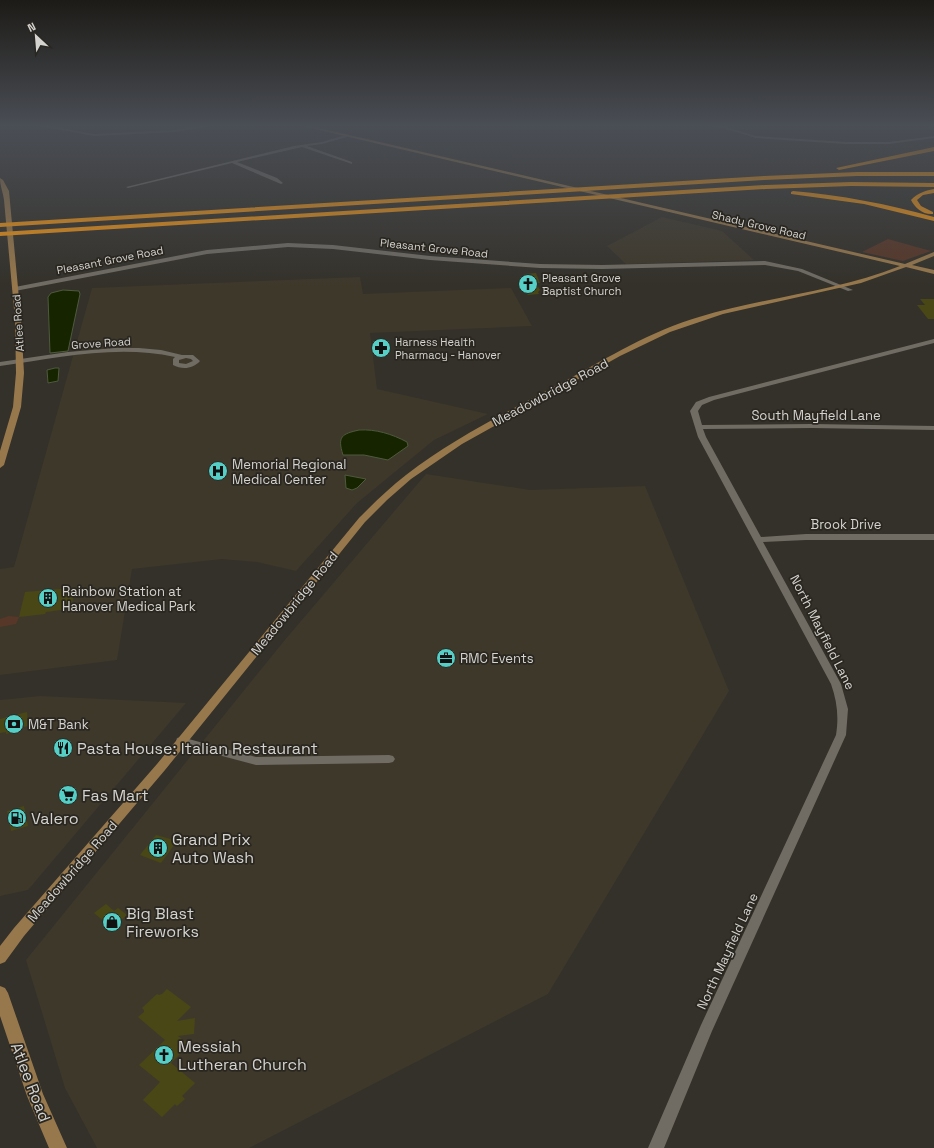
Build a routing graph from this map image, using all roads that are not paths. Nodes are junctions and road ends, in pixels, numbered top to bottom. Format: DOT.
graph roads {
  1 [pos="163,179"];
  2 [pos="275,179"];
  3 [pos="513,179"];
  4 [pos="527,179"];
  5 [pos="749,179"];
  6 [pos="0,180"];
  7 [pos="281,183"];
  8 [pos="934,185"];
  9 [pos="128,187"];
  10 [pos="696,191"];
  11 [pos="934,191"];
  12 [pos="934,214"];
  13 [pos="934,219"];
  14 [pos="0,225"];
  15 [pos="0,234"];
  16 [pos="934,254"];
  17 [pos="934,261"];
  18 [pos="909,268"];
  19 [pos="934,272"];
  20 [pos="934,276"];
  21 [pos="841,286"];
  22 [pos="15,289"];
  23 [pos="850,290"];
  24 [pos="660,334"];
  25 [pos="934,340"];
  26 [pos="182,357"];
  27 [pos="175,361"];
  28 [pos="0,364"];
  29 [pos="20,364"];
  30 [pos="0,370"];
  31 [pos="698,426"];
  32 [pos="934,428"];
  33 [pos="0,465"];
  34 [pos="934,537"];
  35 [pos="758,540"];
  36 [pos="182,741"];
  37 [pos="389,758"];
  38 [pos="0,957"];
  39 [pos="0,993"];
  40 [pos="58,1148"];
  41 [pos="656,1148"];
  1 -- 9 [label="street"];
  2 -- 7 [label="street"];
  3 -- 18 [label="main road, Shady Grove Road"];
  4 -- 18 [label="main road, Shady Grove Road"];
  5 -- 14 [label="highway"];
  6 -- 22 [label="main road, Atlee Road"];
  8 -- 10 [label="highway"];
  10 -- 13 [label="highway"];
  10 -- 15 [label="highway"];
  11 -- 12 [label="highway"];
  16 -- 18 [label="main road, Meadowbridge Road"];
  17 -- 18 [label="main road, Meadowbridge Road"];
  18 -- 19 [label="main road, Shady Grove Road"];
  18 -- 20 [label="main road, Shady Grove Road"];
  18 -- 21 [label="main road, Meadowbridge Road"];
  18 -- 23 [label="main road, Meadowbridge Road"];
  21 -- 22 [label="street, Pleasant Grove Road"];
  21 -- 23 [label="street, Pleasant Grove Road"];
  21 -- 24 [label="main road, Meadowbridge Road"];
  22 -- 29 [label="main road, Atlee Road"];
  23 -- 24 [label="main road, Meadowbridge Road"];
  24 -- 36 [label="main road, Meadowbridge Road"];
  25 -- 31 [label="street, North Mayfield Lane"];
  26 -- 27 [label="street"];
  26 -- 27 [label="street, Grove Road"];
  26 -- 29 [label="street, Grove Road"];
  27 -- 29 [label="street, Grove Road"];
  28 -- 29 [label="street"];
  29 -- 30 [label="street"];
  29 -- 33 [label="main road, Atlee Road"];
  31 -- 32 [label="street, South Mayfield Lane"];
  31 -- 35 [label="street, North Mayfield Lane"];
  34 -- 35 [label="street, Brook Drive"];
  35 -- 41 [label="street, North Mayfield Lane"];
  36 -- 37 [label="street"];
  36 -- 38 [label="main road, Meadowbridge Road"];
  39 -- 40 [label="main road, Atlee Road"];
}
